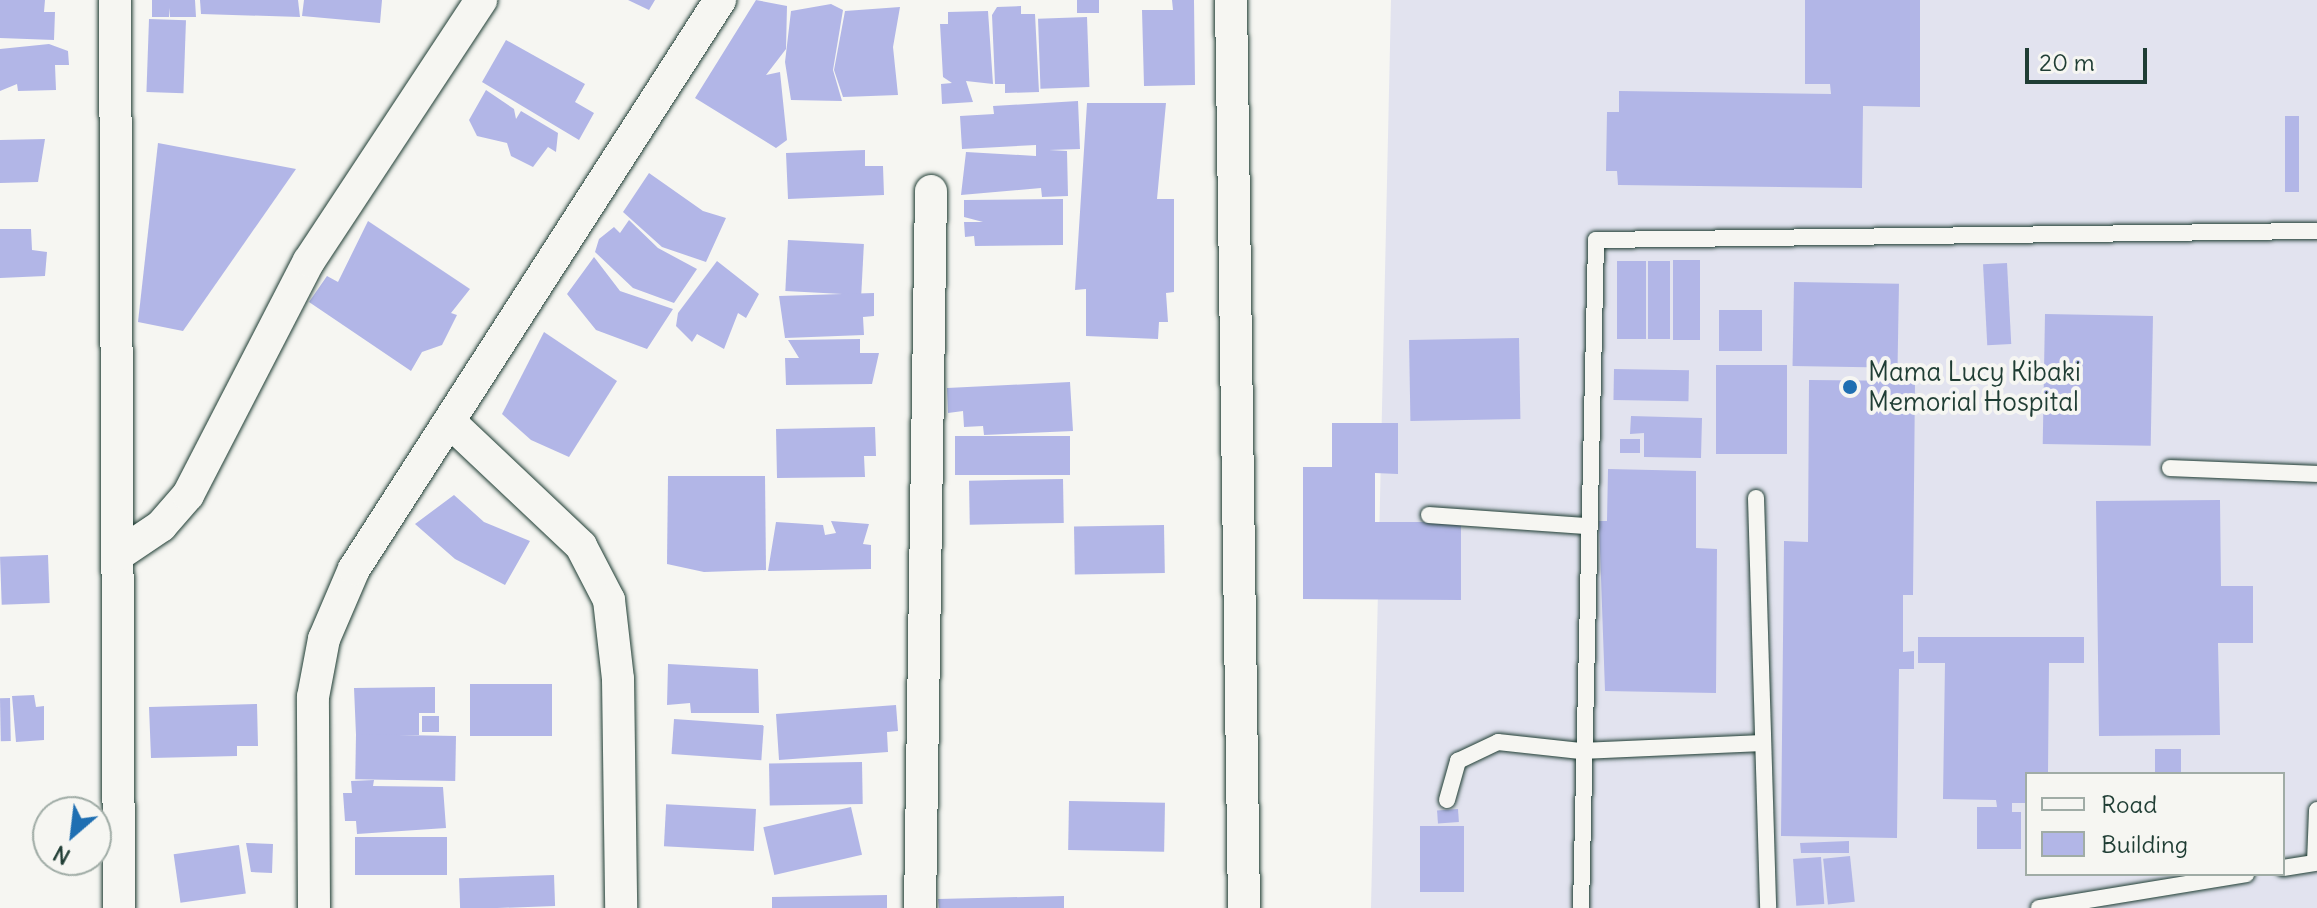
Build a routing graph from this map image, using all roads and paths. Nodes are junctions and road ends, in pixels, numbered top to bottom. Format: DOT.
graph roads {
  1 [pos="115,0"];
  2 [pos="481,0"];
  3 [pos="720,0"];
  4 [pos="1231,0"];
  5 [pos="931,191"];
  6 [pos="2317,231"];
  7 [pos="451,423"];
  8 [pos="2170,468"];
  9 [pos="2317,474"];
  10 [pos="1756,498"];
  11 [pos="1429,515"];
  12 [pos="1585,526"];
  13 [pos="118,555"];
  14 [pos="1763,743"];
  15 [pos="1581,751"];
  16 [pos="1447,800"];
  17 [pos="2317,810"];
  18 [pos="2316,863"];
  19 [pos="2285,868"];
  20 [pos="2234,876"];
  21 [pos="119,908"];
  22 [pos="314,908"];
  23 [pos="621,908"];
  24 [pos="920,908"];
  25 [pos="1244,908"];
  26 [pos="1581,908"];
  27 [pos="1768,908"];
  28 [pos="2039,908"];
  1 -- 13 [label="street"];
  2 -- 13 [label="street"];
  3 -- 7 [label="street"];
  4 -- 25 [label="street"];
  5 -- 24 [label="street"];
  6 -- 12 [label="lane"];
  7 -- 22 [label="street"];
  7 -- 23 [label="street"];
  8 -- 9 [label="lane"];
  10 -- 14 [label="lane"];
  11 -- 12 [label="lane"];
  12 -- 15 [label="lane"];
  13 -- 21 [label="street"];
  14 -- 15 [label="lane"];
  14 -- 27 [label="lane"];
  15 -- 16 [label="lane"];
  15 -- 26 [label="lane"];
  17 -- 18 [label="lane"];
  18 -- 19 [label="lane"];
  20 -- 28 [label="lane"];
}
